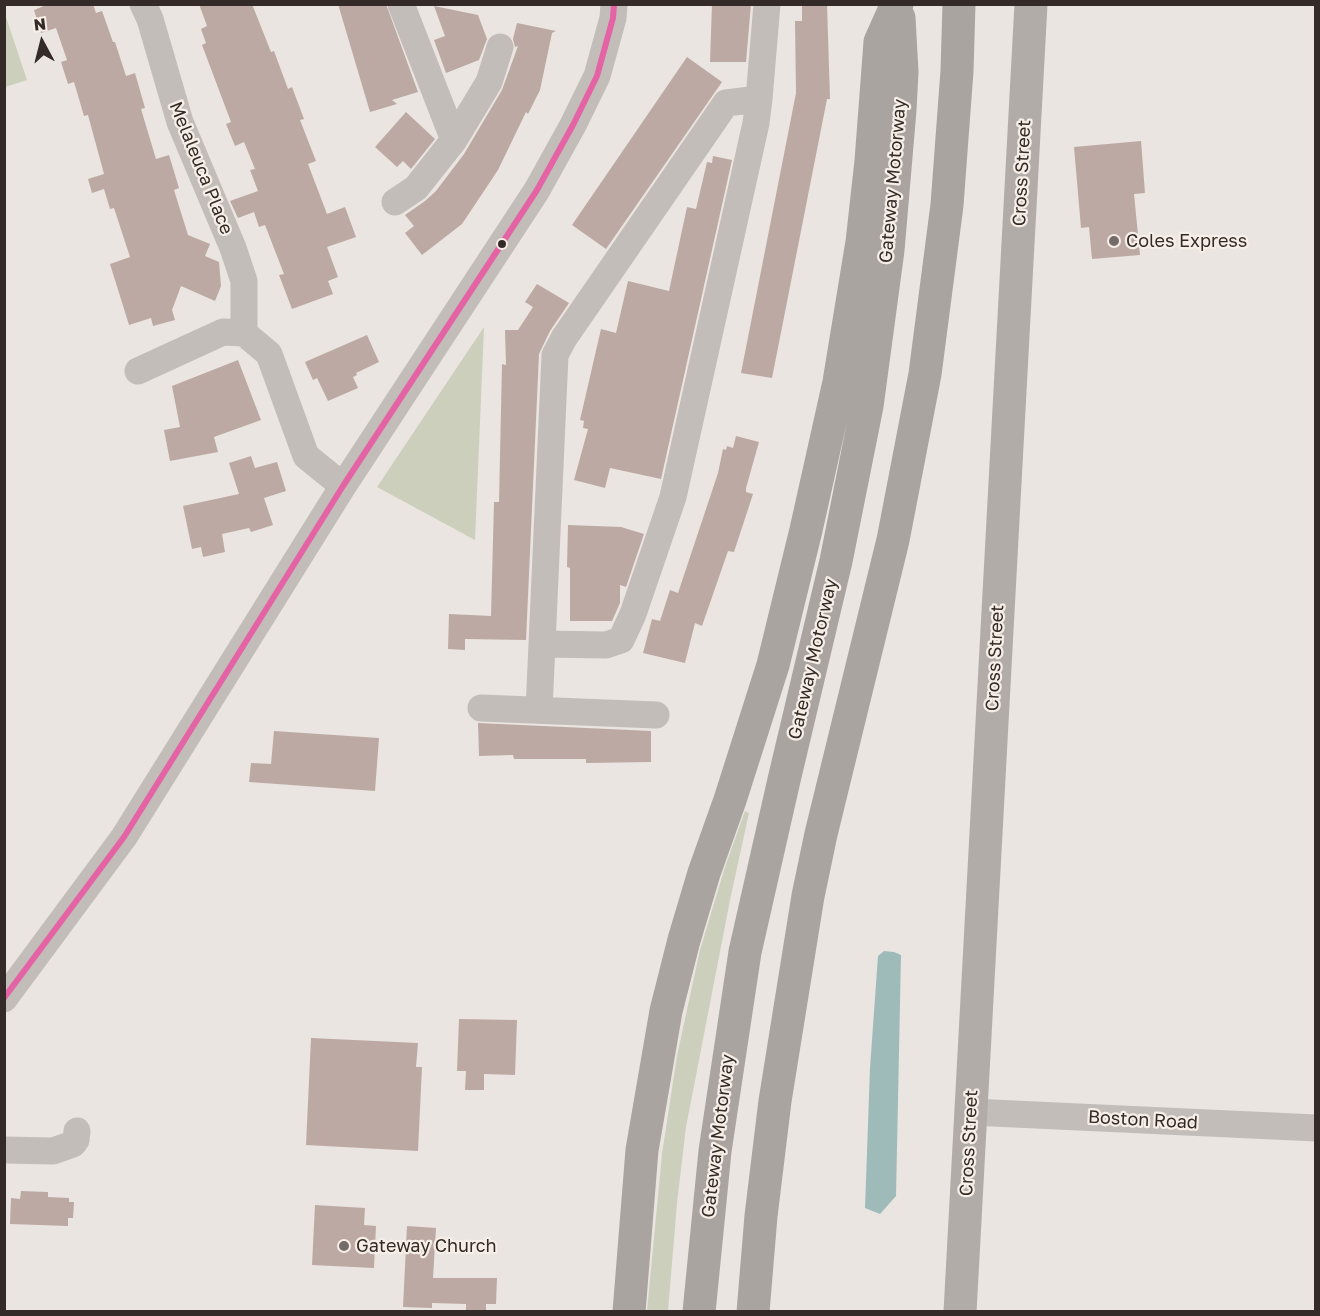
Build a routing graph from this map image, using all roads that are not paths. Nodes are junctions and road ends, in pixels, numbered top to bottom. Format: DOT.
graph roads {
  1 [pos="143,4"];
  2 [pos="401,4"];
  3 [pos="614,4"];
  4 [pos="767,4"];
  5 [pos="898,4"];
  6 [pos="959,4"];
  7 [pos="1031,4"];
  8 [pos="500,46"];
  9 [pos="759,99"];
  10 [pos="453,140"];
  11 [pos="395,202"];
  12 [pos="244,333"];
  13 [pos="138,371"];
  14 [pos="343,486"];
  15 [pos="543,644"];
  16 [pos="481,708"];
  17 [pos="539,710"];
  18 [pos="656,715"];
  19 [pos="4,999"];
  20 [pos="971,1112"];
  21 [pos="1316,1128"];
  22 [pos="77,1131"];
  23 [pos="4,1150"];
  24 [pos="625,1306"];
  25 [pos="699,1311"];
  26 [pos="753,1311"];
  27 [pos="960,1311"];
  1 -- 12 [label="street, Melaleuca Place"];
  2 -- 10 [label="street"];
  3 -- 14 [label="street"];
  4 -- 9 [label="street"];
  5 -- 24 [label="highway"];
  5 -- 25 [label="highway, Gateway Motorway"];
  6 -- 26 [label="highway"];
  7 -- 20 [label="main road, Cross Street"];
  8 -- 10 [label="street"];
  9 -- 15 [label="street"];
  9 -- 15 [label="street"];
  10 -- 11 [label="street"];
  12 -- 13 [label="street"];
  12 -- 14 [label="street"];
  14 -- 19 [label="street"];
  15 -- 17 [label="street"];
  16 -- 17 [label="street"];
  17 -- 18 [label="street"];
  20 -- 21 [label="street, Boston Road"];
  20 -- 27 [label="main road, Cross Street"];
  22 -- 23 [label="street"];
}
